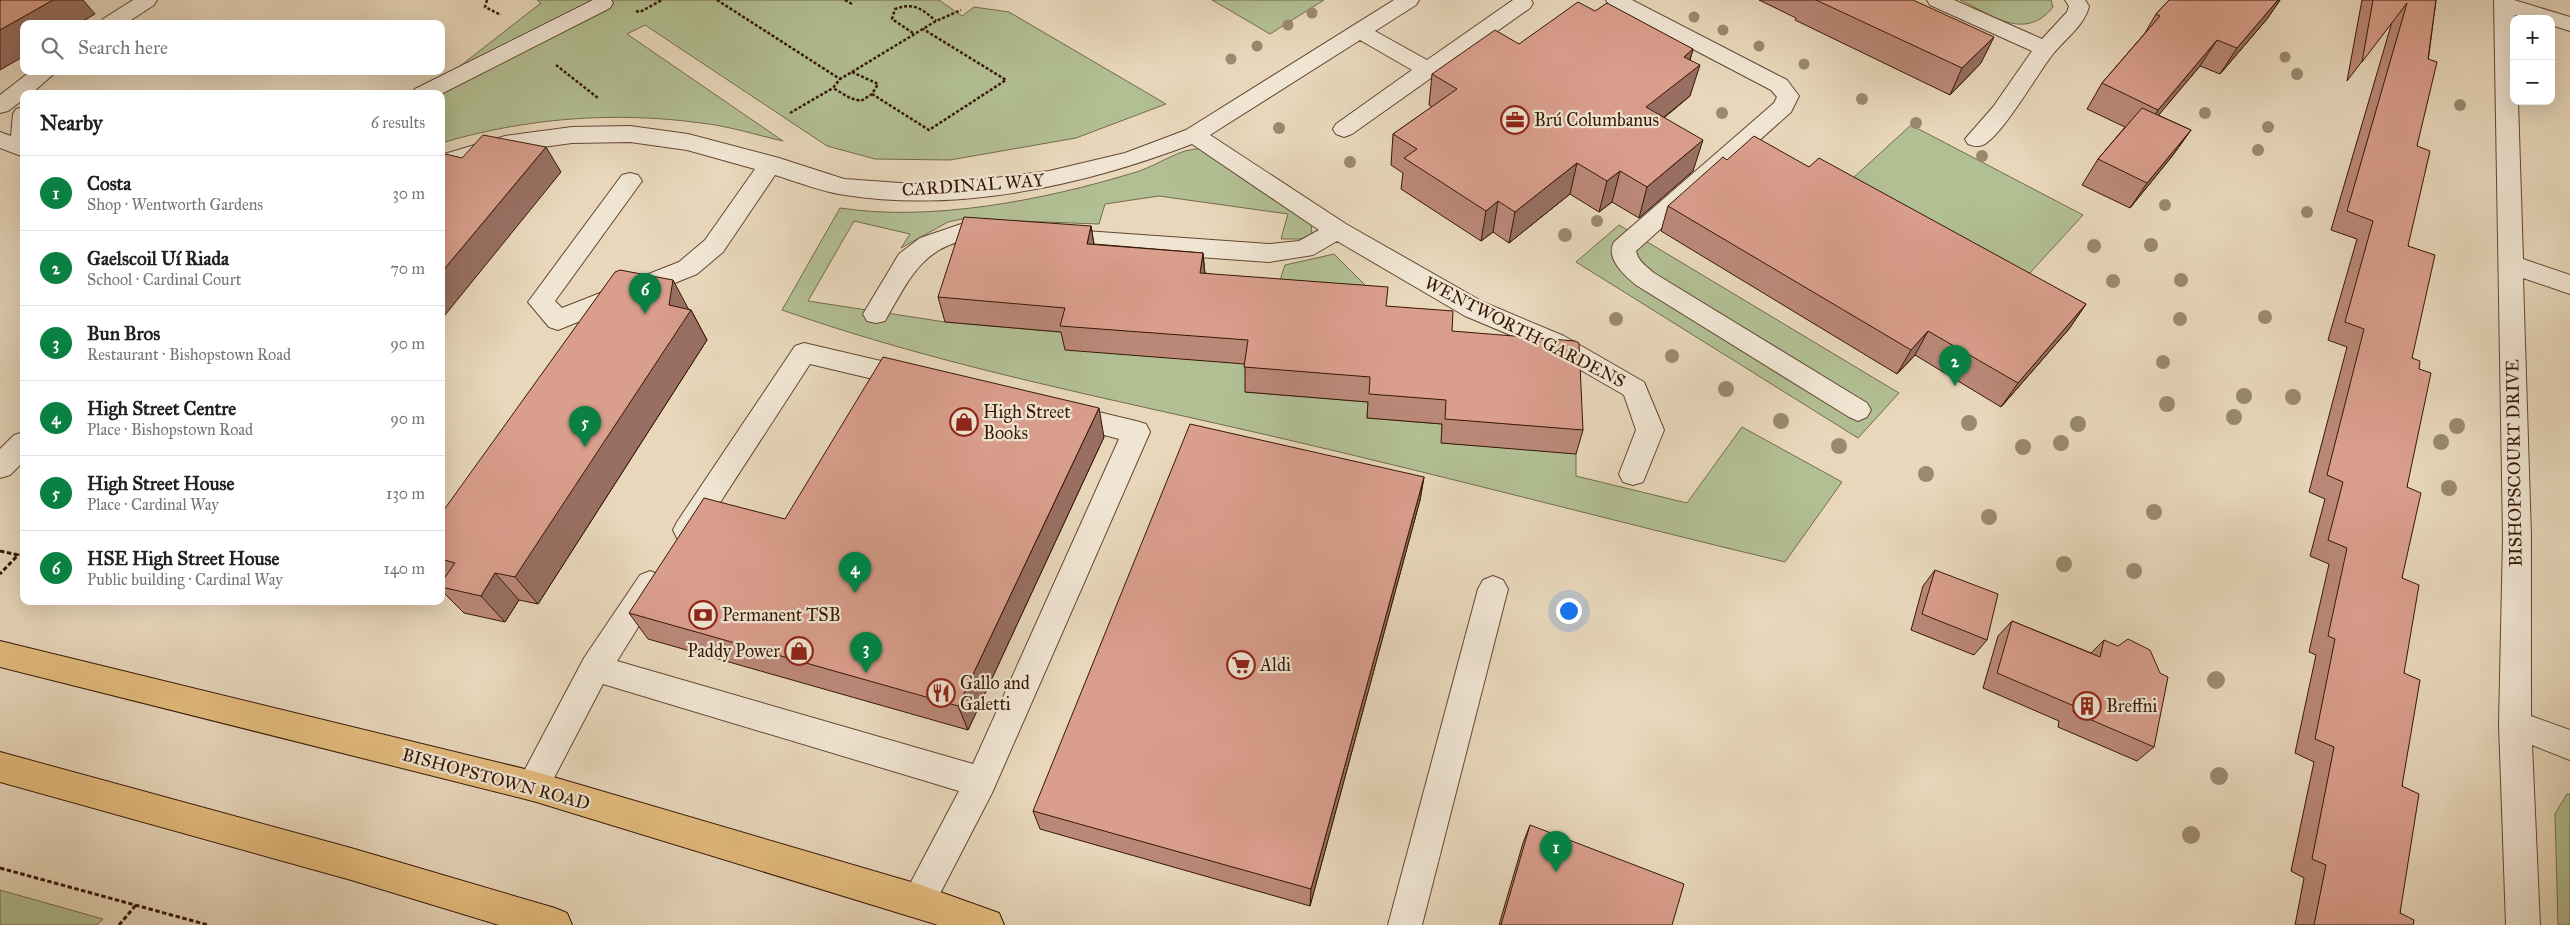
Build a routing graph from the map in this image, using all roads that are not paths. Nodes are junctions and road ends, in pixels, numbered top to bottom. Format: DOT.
graph roads {
  1 [pos="147,0"];
  2 [pos="1408,0"];
  3 [pos="1616,0"];
  4 [pos="1937,0"];
  5 [pos="2076,0"];
  6 [pos="2504,2"];
  7 [pos="603,3"];
  8 [pos="1523,3"];
  9 [pos="116,20"];
  10 [pos="2570,24"];
  11 [pos="1360,31"];
  12 [pos="2045,49"];
  13 [pos="1428,70"];
  14 [pos="41,75"];
  15 [pos="49,75"];
  16 [pos="21,90"];
  17 [pos="39,90"];
  18 [pos="430,90"];
  19 [pos="20,91"];
  20 [pos="0,106"];
  21 [pos="1344,129"];
  22 [pos="1194,135"];
  23 [pos="1976,139"];
  24 [pos="0,140"];
  25 [pos="20,148"];
  26 [pos="445,162"];
  27 [pos="771,164"];
  28 [pos="630,181"];
  29 [pos="1337,230"];
  30 [pos="2510,264"];
  31 [pos="2570,285"];
  32 [pos="876,314"];
  33 [pos="937,384"];
  34 [pos="1041,410"];
  35 [pos="1858,410"];
  36 [pos="20,447"];
  37 [pos="0,467"];
  38 [pos="1633,474"];
  39 [pos="1493,589"];
  40 [pos="0,654"];
  41 [pos="595,668"];
  42 [pos="2515,724"];
  43 [pos="2570,745"];
  44 [pos="0,767"];
  45 [pos="981,782"];
  46 [pos="533,786"];
  47 [pos="918,901"];
  48 [pos="555,925"];
  49 [pos="987,925"];
  50 [pos="1405,925"];
  51 [pos="2523,925"];
  1 -- 9 [label="street"];
  2 -- 11 [label="street, CARDINAL WAY"];
  3 -- 35 [label="street"];
  4 -- 12 [label="street"];
  5 -- 12 [label="street"];
  6 -- 10 [label="street"];
  6 -- 30 [label="street, BISHOPSCOURT DRIVE"];
  7 -- 18 [label="street"];
  8 -- 13 [label="street"];
  11 -- 13 [label="street"];
  11 -- 22 [label="street, CARDINAL WAY"];
  12 -- 23 [label="street"];
  13 -- 21 [label="street"];
  14 -- 16 [label="street"];
  15 -- 17 [label="street"];
  19 -- 20 [label="street"];
  22 -- 27 [label="street, CARDINAL WAY"];
  22 -- 29 [label="street, WENTWORTH GARDENS"];
  24 -- 25 [label="street"];
  26 -- 27 [label="street, CARDINAL WAY"];
  27 -- 28 [label="street"];
  29 -- 32 [label="street"];
  29 -- 38 [label="street, WENTWORTH GARDENS"];
  30 -- 31 [label="street"];
  30 -- 42 [label="street, BISHOPSCOURT DRIVE"];
  33 -- 41 [label="street"];
  34 -- 45 [label="street"];
  36 -- 37 [label="street"];
  39 -- 50 [label="street"];
  40 -- 46 [label="main road, BISHOPSTOWN ROAD"];
  41 -- 45 [label="street"];
  41 -- 46 [label="street"];
  42 -- 43 [label="street"];
  42 -- 51 [label="street, BISHOPSCOURT DRIVE"];
  44 -- 48 [label="main road"];
  45 -- 47 [label="street"];
  46 -- 47 [label="main road, BISHOPSTOWN ROAD"];
  47 -- 49 [label="main road, BISHOPSTOWN ROAD"];
}
